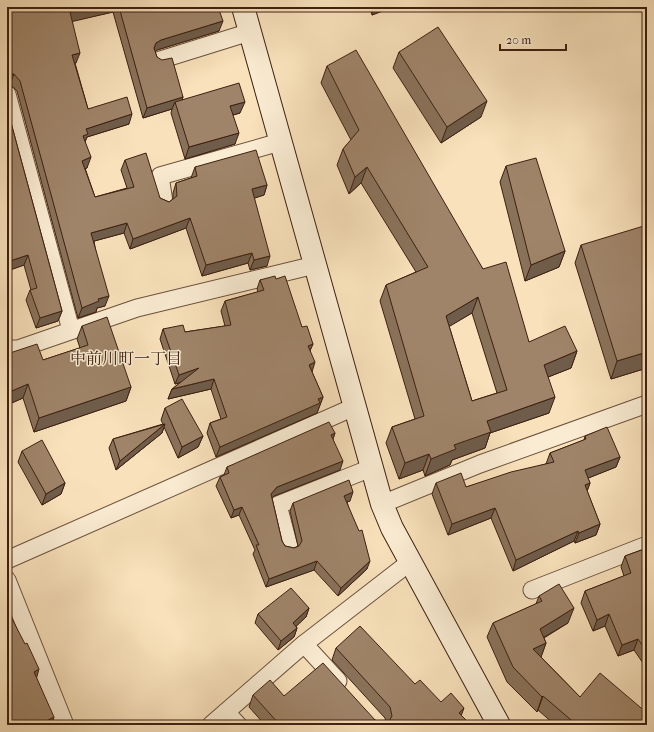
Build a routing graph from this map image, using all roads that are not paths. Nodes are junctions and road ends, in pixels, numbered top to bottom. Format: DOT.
graph roads {
  1 [pos="243,7"];
  2 [pos="250,32"];
  3 [pos="160,60"];
  4 [pos="7,94"];
  5 [pos="280,142"];
  6 [pos="164,202"];
  7 [pos="315,265"];
  8 [pos="71,330"];
  9 [pos="7,349"];
  10 [pos="647,404"];
  11 [pos="354,407"];
  12 [pos="371,468"];
  13 [pos="382,504"];
  14 [pos="647,545"];
  15 [pos="289,547"];
  16 [pos="7,560"];
  17 [pos="410,562"];
  18 [pos="7,580"];
  19 [pos="532,590"];
  20 [pos="304,644"];
  21 [pos="346,690"];
  22 [pos="226,712"];
  23 [pos="66,725"];
  24 [pos="211,725"];
  25 [pos="238,725"];
  26 [pos="499,725"];
  1 -- 2 [label="street"];
  2 -- 3 [label="street"];
  2 -- 5 [label="street"];
  4 -- 8 [label="street"];
  5 -- 6 [label="street"];
  5 -- 7 [label="street"];
  7 -- 8 [label="street"];
  7 -- 11 [label="street"];
  8 -- 9 [label="street"];
  10 -- 13 [label="street"];
  11 -- 12 [label="street"];
  11 -- 16 [label="street"];
  12 -- 13 [label="street"];
  12 -- 15 [label="street"];
  13 -- 17 [label="street"];
  14 -- 19 [label="street"];
  17 -- 20 [label="street"];
  17 -- 26 [label="street"];
  18 -- 23 [label="street"];
  20 -- 21 [label="street"];
  20 -- 22 [label="street"];
  22 -- 24 [label="street"];
  22 -- 25 [label="street"];
}
